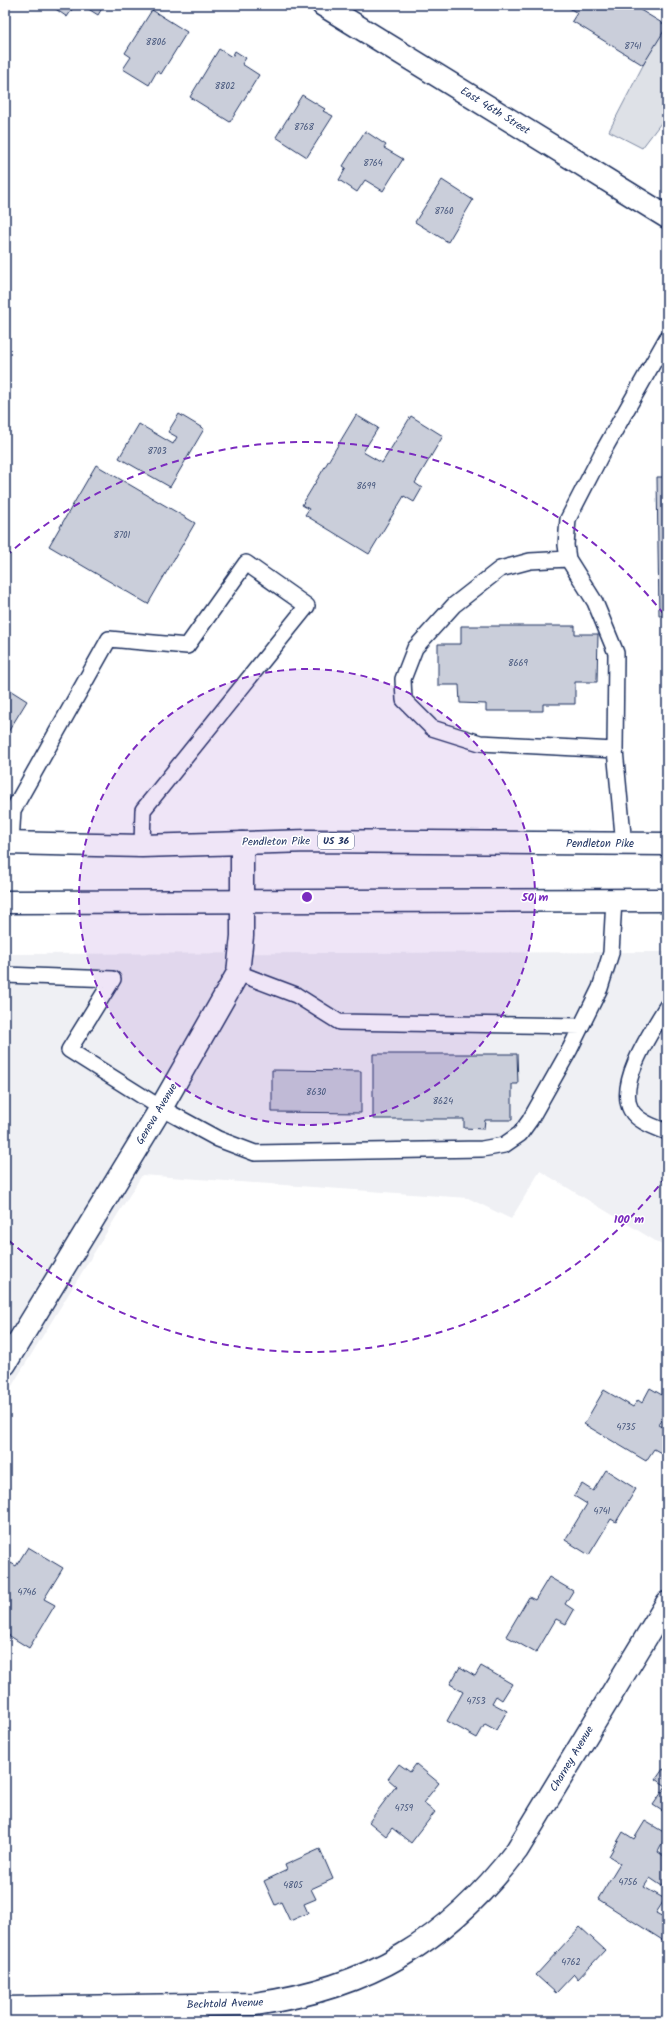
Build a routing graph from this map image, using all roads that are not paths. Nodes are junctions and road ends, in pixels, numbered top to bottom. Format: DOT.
graph roads {
  1 [pos="331,7"];
  2 [pos="667,217"];
  3 [pos="667,338"];
  4 [pos="568,559"];
  5 [pos="614,750"];
  6 [pos="242,842"];
  7 [pos="8,843"];
  8 [pos="667,844"];
  9 [pos="624,845"];
  10 [pos="142,846"];
  11 [pos="614,900"];
  12 [pos="667,900"];
  13 [pos="5,902"];
  14 [pos="243,903"];
  15 [pos="238,972"];
  16 [pos="5,975"];
  17 [pos="667,1006"];
  18 [pos="581,1026"];
  19 [pos="161,1108"];
  20 [pos="667,1132"];
  21 [pos="5,1364"];
  22 [pos="667,1603"];
  23 [pos="467,1907"];
  24 [pos="5,2008"];
  1 -- 2 [label="street, East 46th Street"];
  3 -- 4 [label="lane"];
  4 -- 5 [label="lane"];
  4 -- 5 [label="lane"];
  5 -- 9 [label="lane"];
  6 -- 9 [label="street, Pendleton Pike / US 36"];
  6 -- 10 [label="street, Pendleton Pike / US 36"];
  6 -- 14 [label="street, Geneva Avenue"];
  7 -- 10 [label="street, Pendleton Pike / US 36"];
  7 -- 10 [label="lane"];
  8 -- 9 [label="street, Pendleton Pike / US 36"];
  11 -- 12 [label="street"];
  11 -- 14 [label="street"];
  11 -- 18 [label="lane"];
  13 -- 14 [label="street"];
  14 -- 15 [label="street, Geneva Avenue"];
  15 -- 18 [label="lane"];
  15 -- 19 [label="street, Geneva Avenue"];
  16 -- 19 [label="lane"];
  17 -- 20 [label="lane"];
  18 -- 19 [label="lane"];
  19 -- 21 [label="street, Geneva Avenue"];
  22 -- 23 [label="street, Charney Avenue"];
  23 -- 24 [label="street, Bechtold Avenue"];
}
